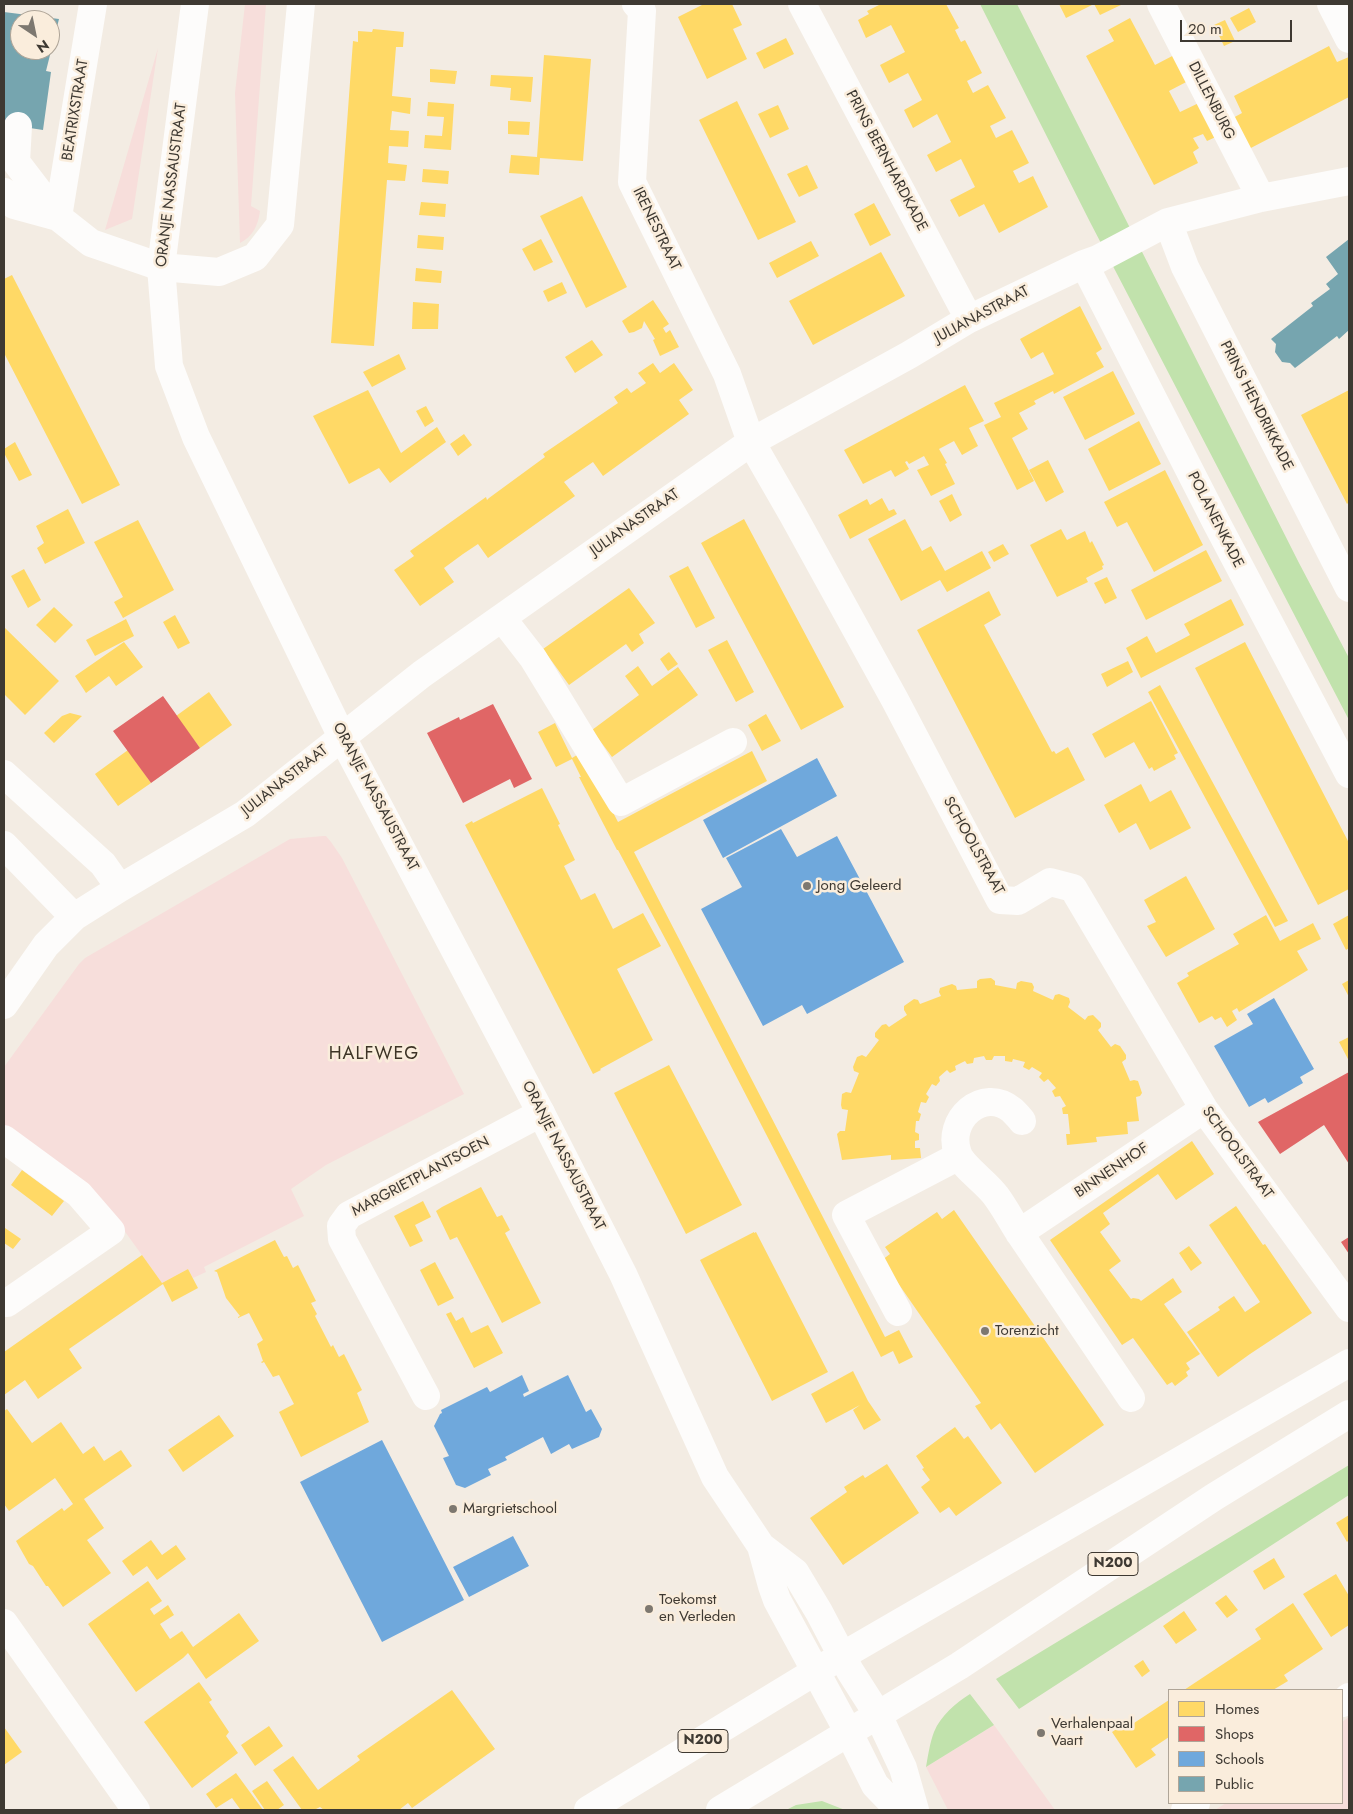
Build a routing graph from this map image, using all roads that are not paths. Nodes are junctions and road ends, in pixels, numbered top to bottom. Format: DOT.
graph roads {
  1 [pos="93,4"];
  2 [pos="196,4"];
  3 [pos="301,4"];
  4 [pos="636,4"];
  5 [pos="802,4"];
  6 [pos="1161,4"];
  7 [pos="1331,4"];
  8 [pos="1349,39"];
  9 [pos="18,126"];
  10 [pos="1349,181"];
  11 [pos="4,192"];
  12 [pos="1261,198"];
  13 [pos="58,217"];
  14 [pos="1158,227"];
  15 [pos="1091,261"];
  16 [pos="161,267"];
  17 [pos="969,319"];
  18 [pos="750,442"];
  19 [pos="1349,588"];
  20 [pos="502,618"];
  21 [pos="342,736"];
  22 [pos="733,742"];
  23 [pos="4,774"];
  24 [pos="1349,774"];
  25 [pos="4,845"];
  26 [pos="120,888"];
  27 [pos="74,917"];
  28 [pos="4,1005"];
  29 [pos="1204,1109"];
  30 [pos="541,1113"];
  31 [pos="1022,1121"];
  32 [pos="4,1139"];
  33 [pos="959,1156"];
  34 [pos="1019,1233"];
  35 [pos="7,1302"];
  36 [pos="1349,1308"];
  37 [pos="898,1312"];
  38 [pos="1349,1363"];
  39 [pos="426,1396"];
  40 [pos="1131,1398"];
  41 [pos="1349,1414"];
  42 [pos="761,1546"];
  43 [pos="5,1626"];
  44 [pos="842,1656"];
  45 [pos="816,1671"];
  46 [pos="878,1716"];
  47 [pos="850,1732"];
  48 [pos="136,1810"];
  49 [pos="588,1810"];
  50 [pos="720,1810"];
  51 [pos="899,1810"];
  52 [pos="915,1810"];
  1 -- 13 [label="street, BEATRIXSTRAAT"];
  2 -- 16 [label="street, ORANJE NASSAUSTRAAT"];
  3 -- 16 [label="street"];
  4 -- 18 [label="street, IRENESTRAAT"];
  5 -- 17 [label="street, PRINS BERNHARDKADE"];
  6 -- 12 [label="street, DILLENBURG"];
  7 -- 8 [label="street"];
  9 -- 13 [label="street"];
  10 -- 12 [label="street, JULIANASTRAAT"];
  11 -- 13 [label="street"];
  12 -- 14 [label="street, JULIANASTRAAT"];
  13 -- 16 [label="street"];
  14 -- 15 [label="street, JULIANASTRAAT"];
  14 -- 19 [label="street, PRINS HENDRIKKADE"];
  15 -- 17 [label="street, JULIANASTRAAT"];
  15 -- 24 [label="street, POLANENKADE"];
  16 -- 21 [label="street, ORANJE NASSAUSTRAAT"];
  17 -- 18 [label="street, JULIANASTRAAT"];
  18 -- 20 [label="street, JULIANASTRAAT"];
  18 -- 29 [label="street, SCHOOLSTRAAT"];
  20 -- 21 [label="street, JULIANASTRAAT"];
  20 -- 22 [label="street"];
  21 -- 26 [label="street, JULIANASTRAAT"];
  21 -- 30 [label="street, ORANJE NASSAUSTRAAT"];
  23 -- 26 [label="street"];
  25 -- 27 [label="street"];
  26 -- 27 [label="street, JULIANASTRAAT"];
  27 -- 28 [label="street, JULIANASTRAAT"];
  29 -- 34 [label="street, BINNENHOF"];
  29 -- 36 [label="street, SCHOOLSTRAAT"];
  30 -- 39 [label="street, MARGRIETPLANTSOEN"];
  30 -- 42 [label="street, ORANJE NASSAUSTRAAT"];
  31 -- 33 [label="street"];
  32 -- 35 [label="street"];
  33 -- 34 [label="street"];
  33 -- 37 [label="street"];
  34 -- 40 [label="street"];
  38 -- 44 [label="street, N200"];
  41 -- 46 [label="street, N200"];
  42 -- 44 [label="street, ORANJE NASSAUSTRAAT"];
  42 -- 45 [label="street, ORANJE NASSAUSTRAAT"];
  43 -- 48 [label="street"];
  44 -- 45 [label="street, N200"];
  44 -- 46 [label="street, ORANJE NASSAUSTRAAT"];
  45 -- 47 [label="street, ORANJE NASSAUSTRAAT"];
  45 -- 49 [label="street, N200"];
  46 -- 47 [label="street, N200"];
  46 -- 52 [label="street, ORANJE NASSAUSTRAAT"];
  47 -- 50 [label="street, N200"];
  47 -- 51 [label="street, ORANJE NASSAUSTRAAT"];
}
